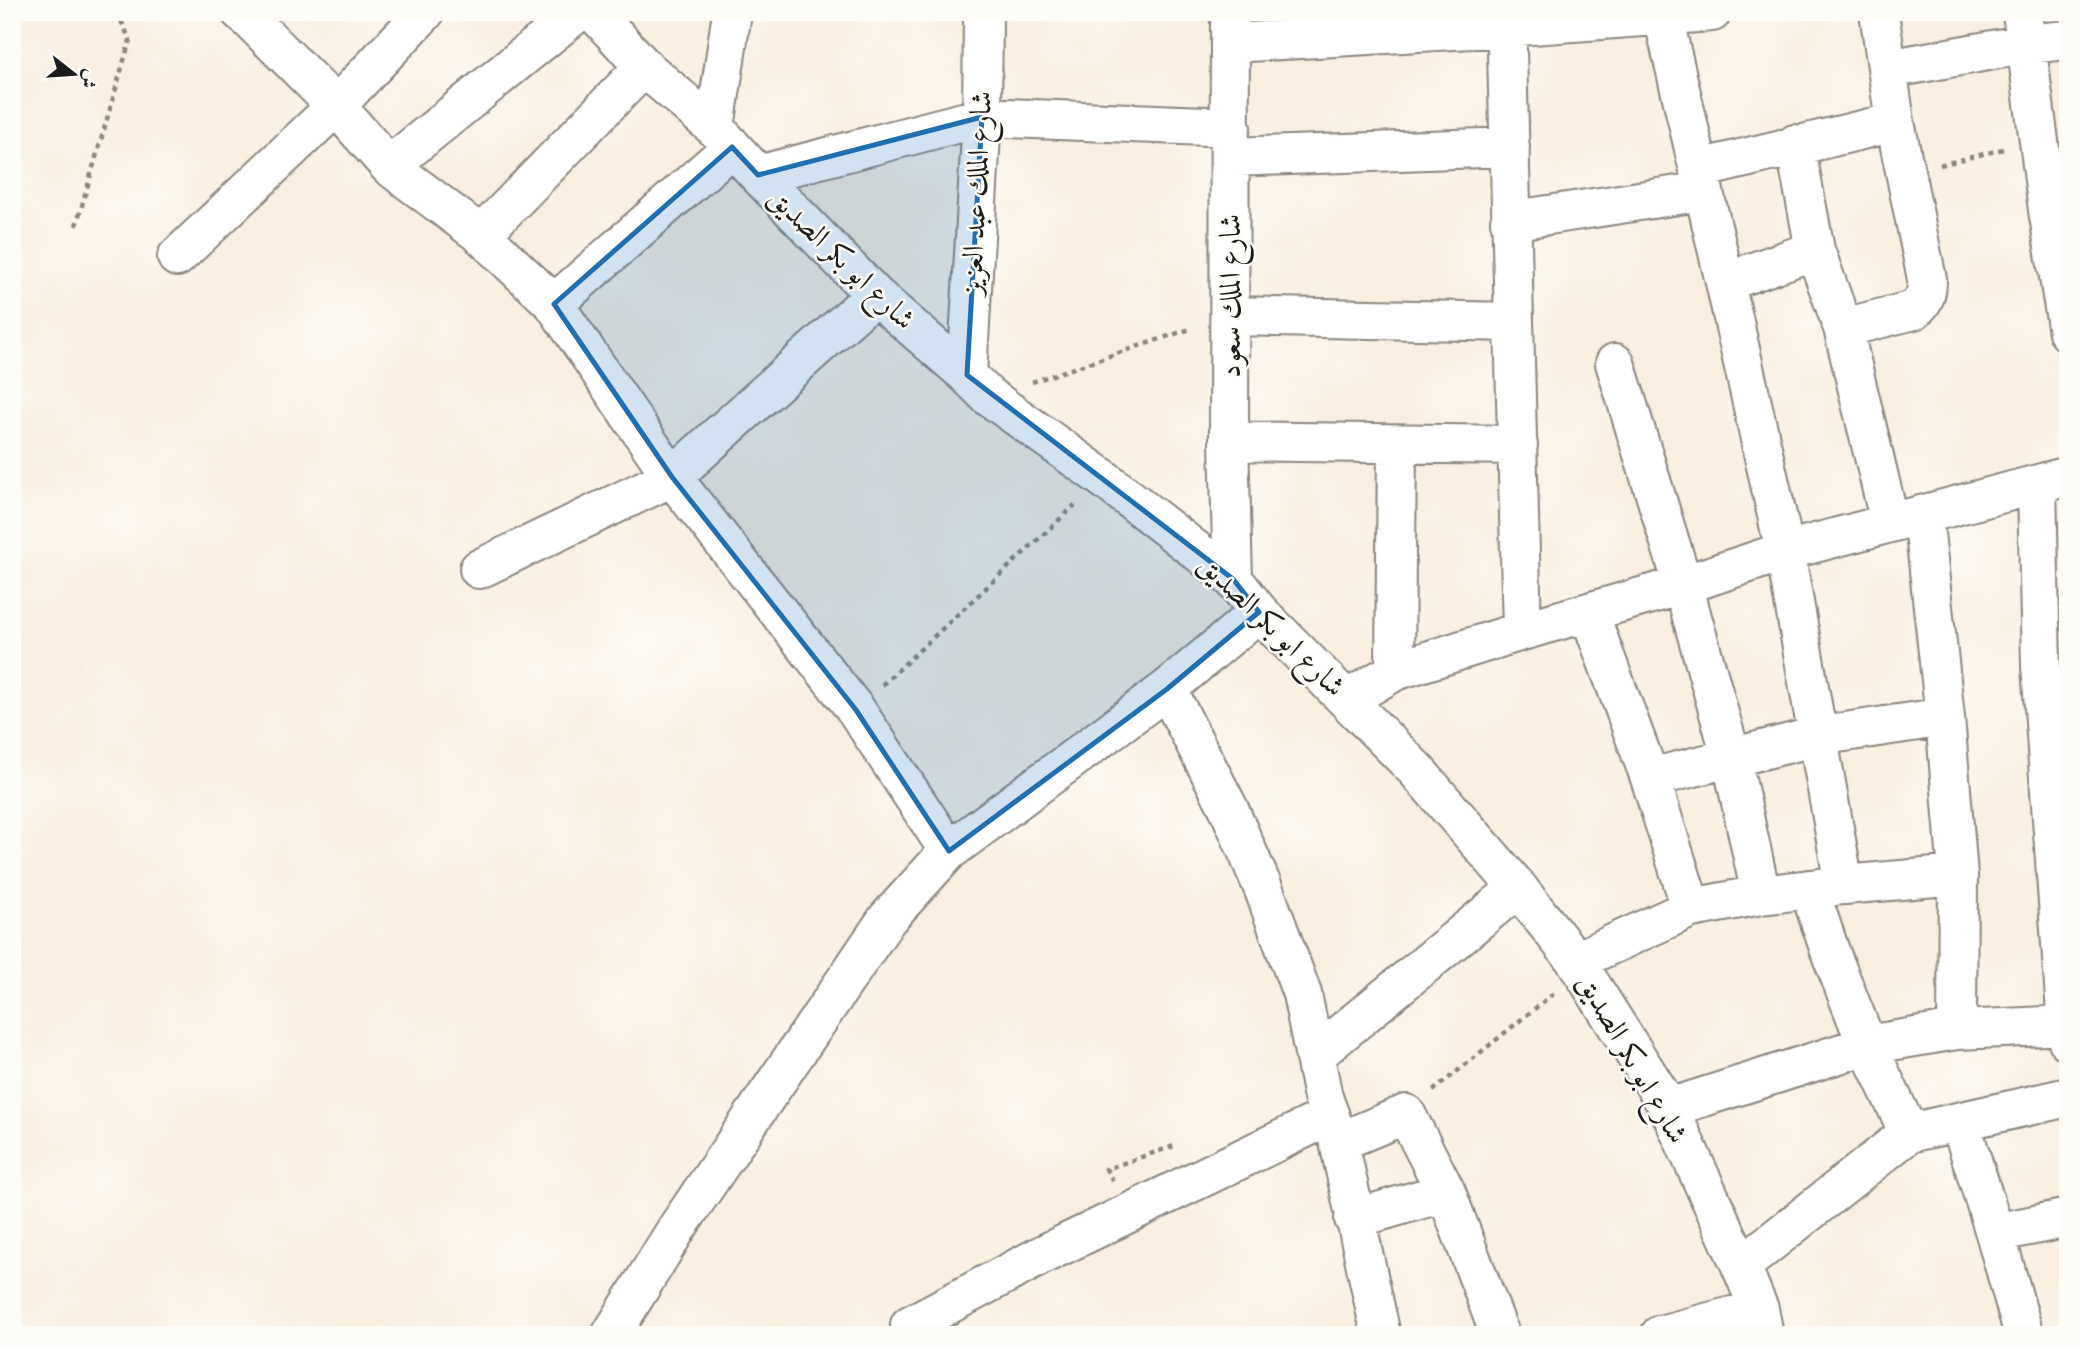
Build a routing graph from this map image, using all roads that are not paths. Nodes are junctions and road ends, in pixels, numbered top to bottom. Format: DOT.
graph roads {
  1 [pos="425,12"];
  2 [pos="578,12"];
  3 [pos="594,12"];
  4 [pos="732,12"];
  5 [pos="983,12"];
  6 [pos="1712,12"];
  7 [pos="1879,12"];
  8 [pos="246,13"];
  9 [pos="1663,16"];
  10 [pos="1506,20"];
  11 [pos="1231,28"];
  12 [pos="2024,28"];
  13 [pos="2068,40"];
  14 [pos="644,67"];
  15 [pos="1888,69"];
  16 [pos="336,106"];
  17 [pos="982,117"];
  18 [pos="1895,122"];
  19 [pos="2053,135"];
  20 [pos="724,137"];
  21 [pos="1231,142"];
  22 [pos="1795,144"];
  23 [pos="1510,147"];
  24 [pos="389,166"];
  25 [pos="758,175"];
  26 [pos="1702,180"];
  27 [pos="2058,209"];
  28 [pos="1510,221"];
  29 [pos="481,235"];
  30 [pos="1815,250"];
  31 [pos="177,257"];
  32 [pos="1725,282"];
  33 [pos="875,295"];
  34 [pos="554,304"];
  35 [pos="1230,316"];
  36 [pos="1514,322"];
  37 [pos="1843,328"];
  38 [pos="2068,332"];
  39 [pos="1615,363"];
  40 [pos="978,385"];
  41 [pos="1229,440"];
  42 [pos="1397,444"];
  43 [pos="1518,444"];
  44 [pos="672,477"];
  45 [pos="2052,481"];
  46 [pos="1906,519"];
  47 [pos="1785,551"];
  48 [pos="479,569"];
  49 [pos="1233,579"];
  50 [pos="1683,585"];
  51 [pos="1259,612"];
  52 [pos="1589,613"];
  53 [pos="1522,631"];
  54 [pos="1395,671"];
  55 [pos="1167,690"];
  56 [pos="1348,699"];
  57 [pos="1945,717"];
  58 [pos="1818,736"];
  59 [pos="1731,756"];
  60 [pos="1650,778"];
  61 [pos="2059,813"];
  62 [pos="949,851"];
  63 [pos="1958,876"];
  64 [pos="1827,887"];
  65 [pos="1518,888"];
  66 [pos="1761,895"];
  67 [pos="1691,908"];
  68 [pos="1579,966"];
  69 [pos="1957,1030"];
  70 [pos="2067,1030"];
  71 [pos="1867,1045"];
  72 [pos="1315,1055"];
  73 [pos="2068,1097"];
  74 [pos="1669,1108"];
  75 [pos="1959,1122"];
  76 [pos="1335,1129"];
  77 [pos="1909,1133"];
  78 [pos="1446,1192"];
  79 [pos="2068,1217"];
  80 [pos="1354,1219"];
  81 [pos="1995,1233"];
  82 [pos="1741,1266"];
  83 [pos="1761,1322"];
  84 [pos="910,1325"];
  85 [pos="611,1335"];
  86 [pos="1381,1335"];
  87 [pos="1500,1335"];
  88 [pos="1660,1335"];
  89 [pos="2024,1335"];
  1 -- 16 [label="street"];
  2 -- 24 [label="street"];
  3 -- 14 [label="street, شارع ابو بكر الصديق"];
  4 -- 20 [label="street"];
  5 -- 17 [label="street, شارع الملك عبد العزيز"];
  6 -- 9 [label="street"];
  7 -- 15 [label="street"];
  8 -- 16 [label="street"];
  9 -- 10 [label="street"];
  9 -- 26 [label="street"];
  10 -- 11 [label="street"];
  10 -- 23 [label="street"];
  11 -- 21 [label="street, شارع الملك سعود"];
  12 -- 13 [label="street"];
  12 -- 15 [label="street"];
  12 -- 19 [label="street"];
  14 -- 20 [label="street, شارع ابو بكر الصديق"];
  14 -- 29 [label="street"];
  15 -- 18 [label="street"];
  16 -- 24 [label="street"];
  16 -- 31 [label="street"];
  17 -- 21 [label="street"];
  17 -- 25 [label="street"];
  17 -- 40 [label="street, شارع الملك عبد العزيز"];
  18 -- 22 [label="street"];
  18 -- 37 [label="street"];
  19 -- 27 [label="street"];
  20 -- 25 [label="street, شارع ابو بكر الصديق"];
  20 -- 34 [label="street"];
  21 -- 23 [label="street"];
  21 -- 35 [label="street, شارع الملك سعود"];
  22 -- 26 [label="street"];
  22 -- 30 [label="street"];
  23 -- 28 [label="street"];
  24 -- 29 [label="street"];
  25 -- 33 [label="street, شارع ابو بكر الصديق"];
  26 -- 28 [label="street"];
  26 -- 32 [label="street"];
  27 -- 38 [label="street"];
  28 -- 36 [label="street"];
  29 -- 34 [label="street"];
  30 -- 32 [label="street"];
  30 -- 37 [label="street"];
  32 -- 47 [label="street"];
  33 -- 40 [label="street, شارع ابو بكر الصديق"];
  33 -- 44 [label="street"];
  34 -- 44 [label="street"];
  35 -- 36 [label="street"];
  35 -- 41 [label="street, شارع الملك سعود"];
  36 -- 43 [label="street"];
  37 -- 46 [label="street"];
  39 -- 50 [label="street"];
  40 -- 49 [label="street, شارع ابو بكر الصديق"];
  41 -- 42 [label="street"];
  41 -- 49 [label="street, شارع الملك سعود"];
  42 -- 43 [label="street"];
  42 -- 54 [label="street"];
  43 -- 53 [label="street"];
  44 -- 48 [label="street"];
  44 -- 62 [label="street"];
  45 -- 46 [label="street"];
  45 -- 61 [label="street"];
  46 -- 47 [label="street"];
  46 -- 57 [label="street"];
  47 -- 50 [label="street"];
  47 -- 58 [label="street"];
  49 -- 51 [label="street, شارع ابو بكر الصديق"];
  50 -- 52 [label="street"];
  50 -- 59 [label="street"];
  51 -- 55 [label="street"];
  51 -- 56 [label="street, شارع ابو بكر الصديق"];
  52 -- 53 [label="street"];
  52 -- 60 [label="street"];
  53 -- 54 [label="street"];
  54 -- 56 [label="street"];
  55 -- 62 [label="street"];
  55 -- 72 [label="street"];
  56 -- 65 [label="street, شارع ابو بكر الصديق"];
  57 -- 58 [label="street"];
  57 -- 63 [label="street"];
  58 -- 59 [label="street"];
  58 -- 64 [label="street"];
  59 -- 60 [label="street"];
  59 -- 66 [label="street"];
  60 -- 67 [label="street"];
  61 -- 70 [label="street"];
  62 -- 85 [label="street"];
  63 -- 64 [label="street"];
  63 -- 69 [label="street"];
  64 -- 66 [label="street"];
  64 -- 71 [label="street"];
  65 -- 68 [label="street, شارع ابو بكر الصديق"];
  65 -- 72 [label="street"];
  66 -- 67 [label="street"];
  67 -- 68 [label="street"];
  68 -- 74 [label="street, شارع ابو بكر الصديق"];
  69 -- 70 [label="street"];
  69 -- 71 [label="street"];
  71 -- 74 [label="street"];
  71 -- 77 [label="street"];
  72 -- 76 [label="street"];
  73 -- 75 [label="street"];
  74 -- 82 [label="street, شارع ابو بكر الصديق"];
  75 -- 77 [label="street"];
  75 -- 81 [label="street"];
  76 -- 78 [label="street"];
  76 -- 80 [label="street"];
  76 -- 84 [label="street"];
  77 -- 82 [label="street"];
  78 -- 80 [label="street"];
  78 -- 87 [label="street"];
  79 -- 81 [label="street"];
  80 -- 86 [label="street"];
  81 -- 89 [label="street"];
  82 -- 83 [label="street, شارع ابو بكر الصديق"];
  83 -- 88 [label="street"];
}
